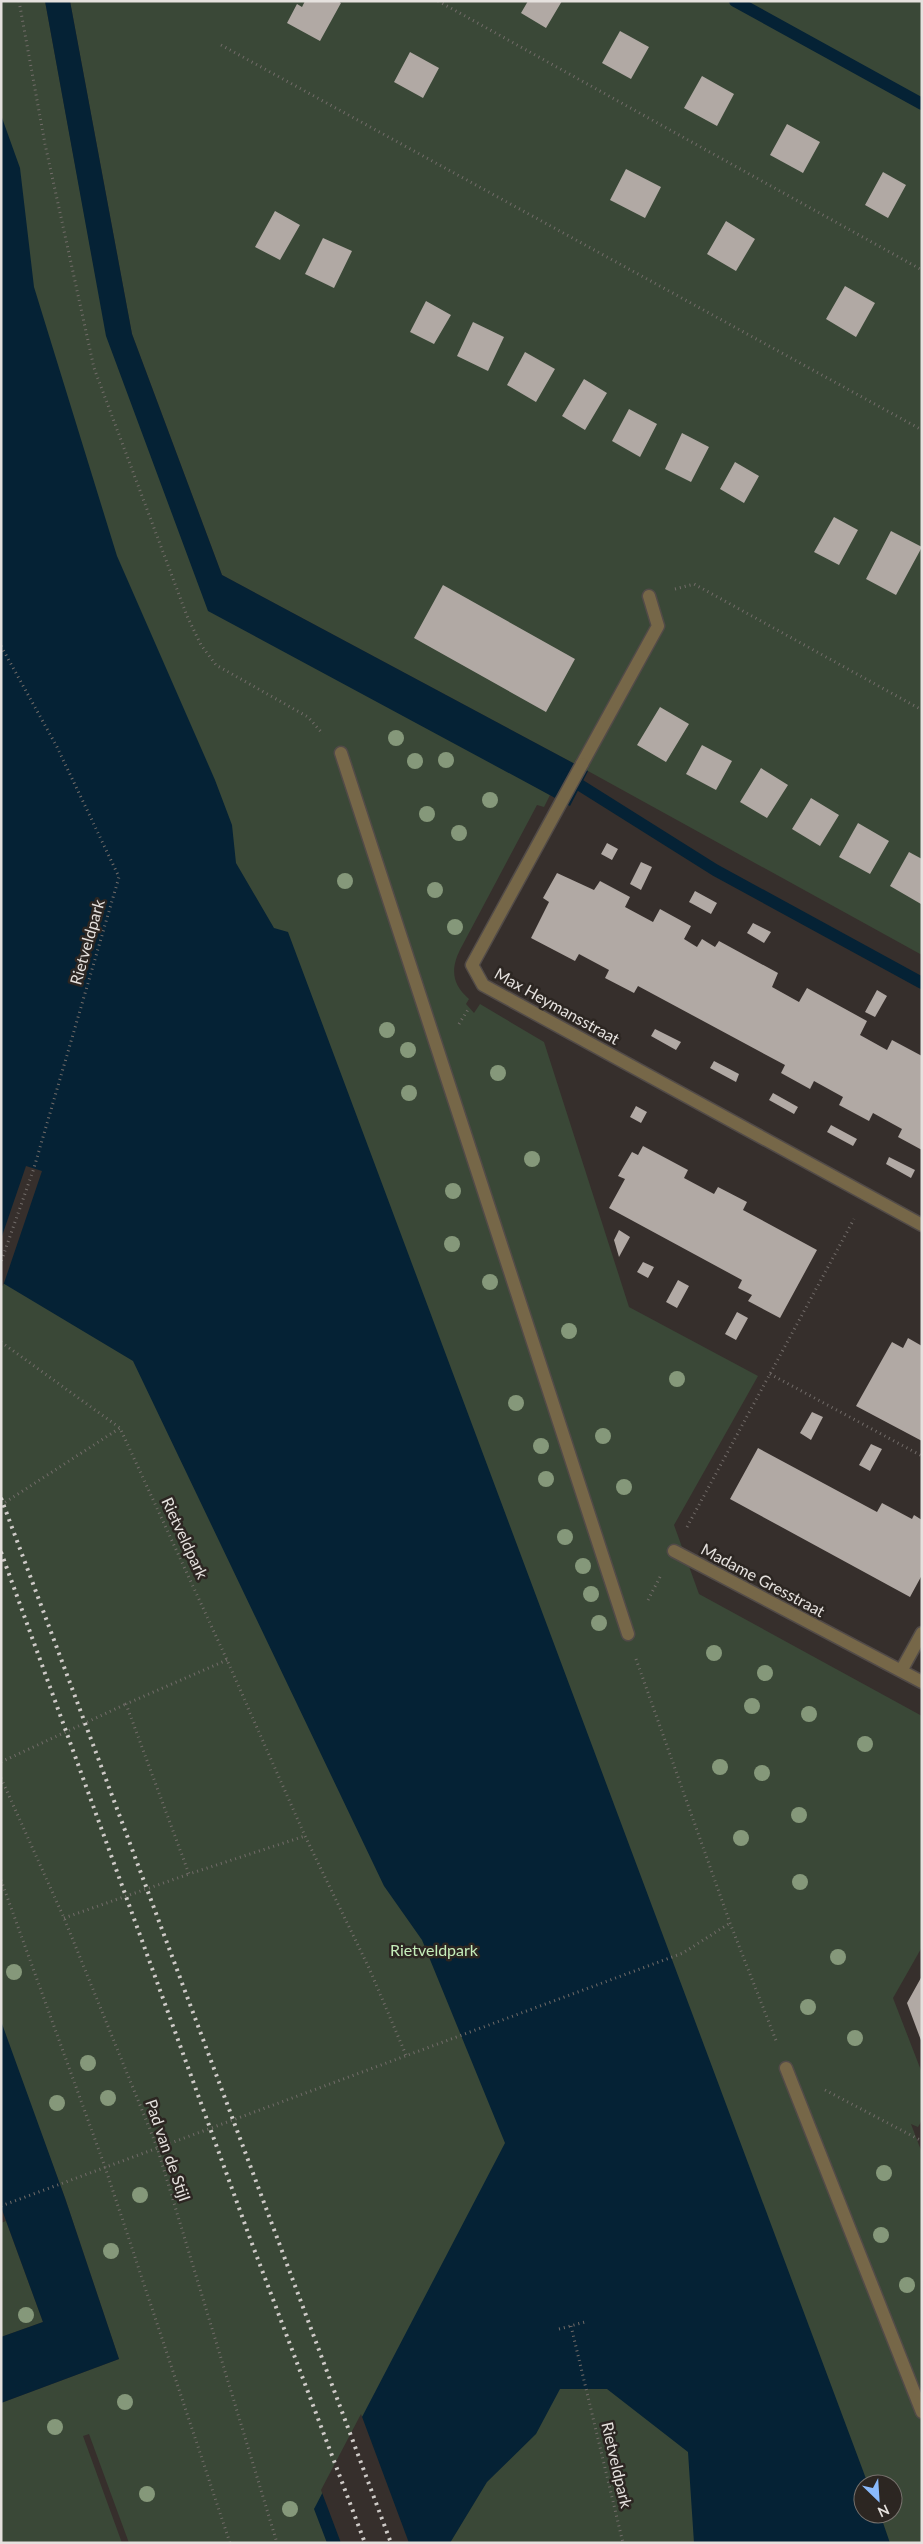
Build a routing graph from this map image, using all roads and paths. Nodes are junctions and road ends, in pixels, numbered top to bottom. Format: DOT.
graph roads {
  1 [pos="19,1"];
  2 [pos="438,1"];
  3 [pos="221,45"];
  4 [pos="922,270"];
  5 [pos="922,430"];
  6 [pos="649,596"];
  7 [pos="1,646"];
  8 [pos="922,710"];
  9 [pos="341,753"];
  10 [pos="483,985"];
  11 [pos="440,1057"];
  12 [pos="867,1195"];
  13 [pos="922,1225"];
  14 [pos="1,1262"];
  15 [pos="1,1342"];
  16 [pos="770,1374"];
  17 [pos="120,1428"];
  18 [pos="922,1456"];
  19 [pos="1,1505"];
  20 [pos="674,1550"];
  21 [pos="922,1633"];
  22 [pos="628,1634"];
  23 [pos="227,1660"];
  24 [pos="901,1671"];
  25 [pos="922,1682"];
  26 [pos="126,1704"];
  27 [pos="1,1762"];
  28 [pos="1,1778"];
  29 [pos="305,1836"];
  30 [pos="189,1874"];
  31 [pos="1,1880"];
  32 [pos="64,1918"];
  33 [pos="730,1923"];
  34 [pos="406,2056"];
  35 [pos="786,2068"];
  36 [pos="922,2141"];
  37 [pos="157,2147"];
  38 [pos="105,2167"];
  39 [pos="1,2206"];
  40 [pos="585,2322"];
  41 [pos="571,2326"];
  42 [pos="559,2328"];
  43 [pos="922,2412"];
  44 [pos="230,2543"];
  45 [pos="277,2543"];
  46 [pos="623,2543"];
  1 -- 9 [label="path"];
  2 -- 4 [label="path"];
  3 -- 5 [label="path"];
  6 -- 8 [label="path"];
  6 -- 10 [label="street, Max Heymansstraat"];
  7 -- 14 [label="path, Rietveldpark"];
  9 -- 11 [label="street"];
  10 -- 11 [label="path"];
  10 -- 12 [label="street, Max Heymansstraat"];
  11 -- 22 [label="street"];
  12 -- 13 [label="street, Max Heymansstraat"];
  12 -- 16 [label="path"];
  15 -- 17 [label="path, Rietveldpark"];
  16 -- 18 [label="path"];
  16 -- 20 [label="path"];
  17 -- 19 [label="path"];
  17 -- 23 [label="path, Rietveldpark"];
  20 -- 22 [label="path"];
  20 -- 24 [label="street, Madame Gresstraat"];
  21 -- 24 [label="street"];
  22 -- 33 [label="path"];
  23 -- 26 [label="path"];
  23 -- 29 [label="path, Rietveldpark"];
  24 -- 25 [label="street, Madame Gresstraat"];
  26 -- 27 [label="path"];
  26 -- 30 [label="path"];
  28 -- 32 [label="path, Pad van de Stijl"];
  29 -- 30 [label="path"];
  29 -- 34 [label="path, Rietveldpark"];
  30 -- 32 [label="path"];
  31 -- 38 [label="path"];
  32 -- 37 [label="path, Pad van de Stijl"];
  33 -- 34 [label="path"];
  33 -- 35 [label="path"];
  34 -- 37 [label="path"];
  35 -- 36 [label="path"];
  35 -- 43 [label="street"];
  37 -- 38 [label="path"];
  37 -- 45 [label="path, Pad van de Stijl"];
  38 -- 39 [label="path"];
  38 -- 44 [label="path"];
  40 -- 41 [label="path"];
  41 -- 42 [label="path"];
  41 -- 46 [label="path, Rietveldpark"];
}
